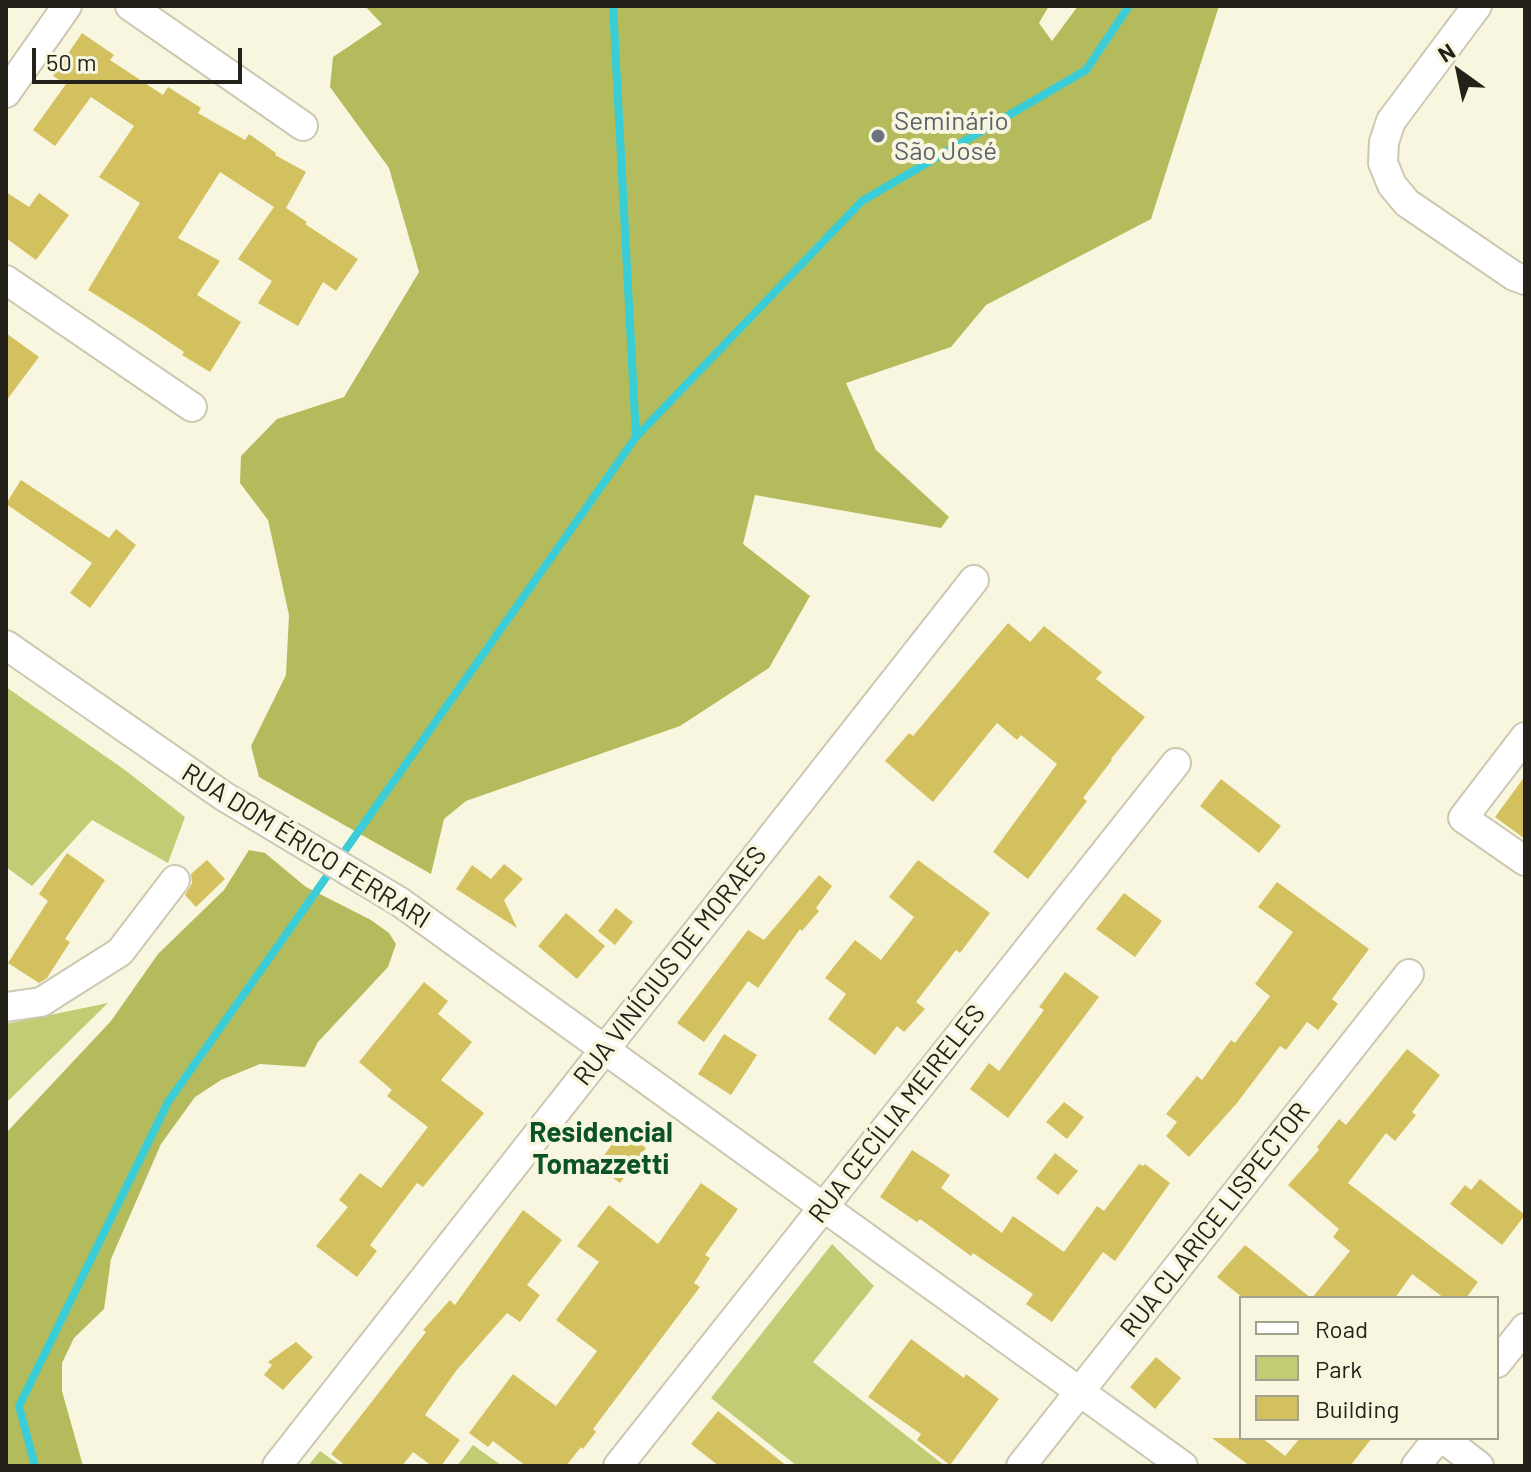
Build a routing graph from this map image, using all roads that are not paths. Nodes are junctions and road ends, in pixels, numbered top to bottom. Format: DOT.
graph roads {
  1 [pos="67,6"];
  2 [pos="130,6"];
  3 [pos="1477,6"];
  4 [pos="6,93"];
  5 [pos="303,126"];
  6 [pos="6,280"];
  7 [pos="1525,280"];
  8 [pos="192,407"];
  9 [pos="974,580"];
  10 [pos="6,645"];
  11 [pos="1525,737"];
  12 [pos="1176,763"];
  13 [pos="1525,861"];
  14 [pos="175,880"];
  15 [pos="1409,974"];
  16 [pos="6,1007"];
  17 [pos="605,1049"];
  18 [pos="823,1207"];
  19 [pos="1525,1328"];
  20 [pos="1499,1360"];
  21 [pos="1080,1392"];
  22 [pos="1438,1440"];
  23 [pos="1443,1440"];
  24 [pos="277,1466"];
  25 [pos="618,1466"];
  26 [pos="1021,1466"];
  27 [pos="1183,1466"];
  28 [pos="1416,1466"];
  29 [pos="1479,1466"];
  1 -- 4 [label="street"];
  2 -- 5 [label="street"];
  3 -- 7 [label="street"];
  6 -- 8 [label="street"];
  9 -- 17 [label="street, RUA VINÍCIUS DE MORAES"];
  10 -- 17 [label="street, RUA DOM ÉRICO FERRARI"];
  11 -- 13 [label="street"];
  12 -- 18 [label="street, RUA CECÍLIA MEIRELES"];
  14 -- 16 [label="street"];
  15 -- 21 [label="street, RUA CLARICE LISPECTOR"];
  17 -- 18 [label="street, RUA DOM ÉRICO FERRARI"];
  17 -- 24 [label="street, RUA VINÍCIUS DE MORAES"];
  18 -- 21 [label="street, RUA DOM ÉRICO FERRARI"];
  18 -- 25 [label="street, RUA CECÍLIA MEIRELES"];
  19 -- 20 [label="street"];
  21 -- 26 [label="street, RUA CLARICE LISPECTOR"];
  21 -- 27 [label="street, RUA DOM ÉRICO FERRARI"];
  22 -- 28 [label="street"];
  23 -- 29 [label="street"];
}
